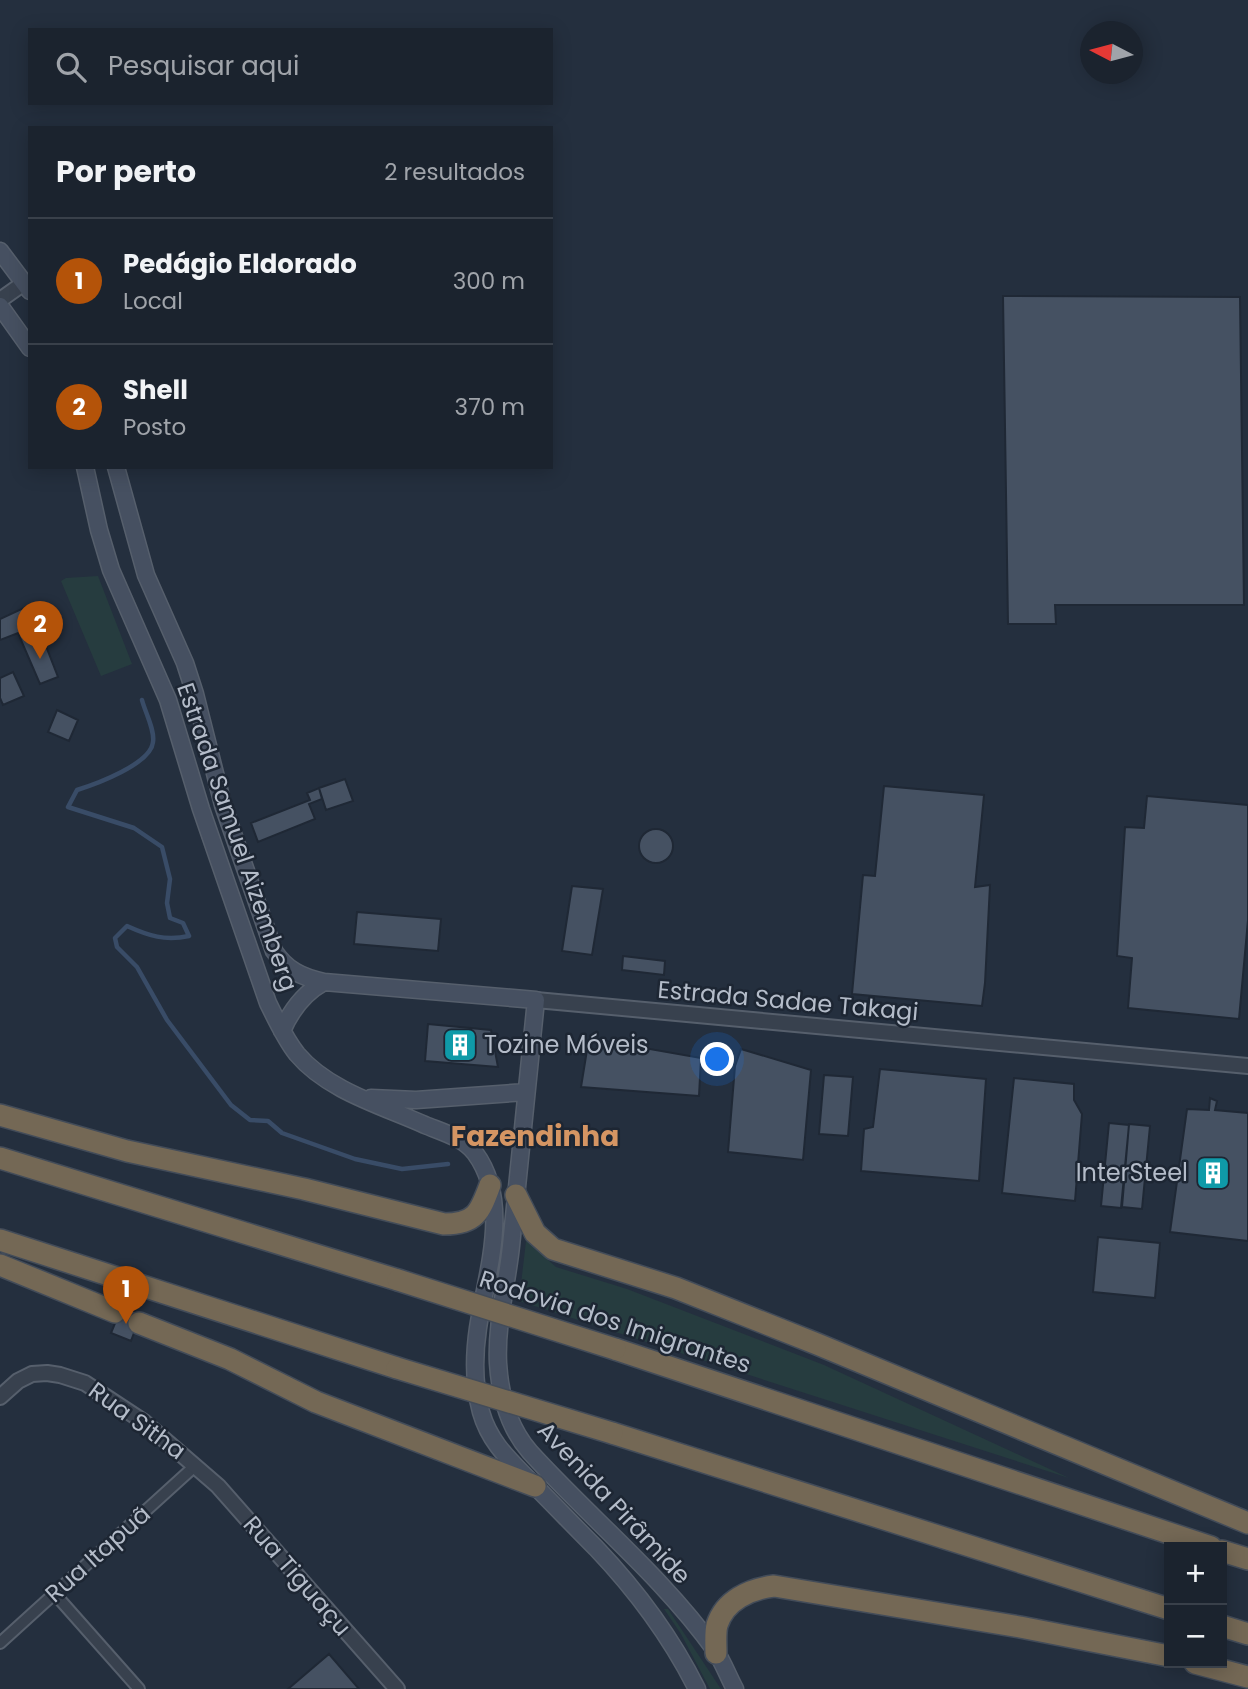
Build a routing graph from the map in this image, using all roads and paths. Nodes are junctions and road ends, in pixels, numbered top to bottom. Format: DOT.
graph roads {
  1 [pos="0,251"];
  2 [pos="27,287"];
  3 [pos="0,300"];
  4 [pos="0,306"];
  5 [pos="28,345"];
  6 [pos="85,469"];
  7 [pos="117,469"];
  8 [pos="324,982"];
  9 [pos="536,1000"];
  10 [pos="282,1031"];
  11 [pos="1248,1066"];
  12 [pos="526,1092"];
  13 [pos="362,1097"];
  14 [pos="0,1115"];
  15 [pos="449,1135"];
  16 [pos="0,1158"];
  17 [pos="490,1185"];
  18 [pos="516,1195"];
  19 [pos="0,1240"];
  20 [pos="0,1265"];
  21 [pos="114,1312"];
  22 [pos="139,1323"];
  23 [pos="0,1397"];
  24 [pos="197,1465"];
  25 [pos="536,1486"];
  26 [pos="1248,1523"];
  27 [pos="1196,1542"];
  28 [pos="1227,1553"];
  29 [pos="1248,1559"];
  30 [pos="54,1593"];
  31 [pos="1164,1607"];
  32 [pos="1227,1628"];
  33 [pos="1248,1634"];
  34 [pos="0,1643"];
  35 [pos="716,1653"];
  36 [pos="1164,1655"];
  37 [pos="1214,1668"];
  38 [pos="1248,1677"];
  39 [pos="139,1689"];
  40 [pos="397,1689"];
  41 [pos="697,1689"];
  42 [pos="735,1689"];
  1 -- 2 [label="main road"];
  2 -- 3 [label="street"];
  4 -- 5 [label="main road"];
  6 -- 10 [label="main road, Estrada Samuel Aizemberg"];
  7 -- 8 [label="main road, Estrada Samuel Aizemberg"];
  8 -- 9 [label="main road, Estrada Sadae Takagi"];
  8 -- 10 [label="main road"];
  9 -- 11 [label="street, Estrada Sadae Takagi"];
  9 -- 12 [label="main road, Avenida Pirâmide"];
  10 -- 13 [label="main road, Estrada Samuel Aizemberg"];
  12 -- 13 [label="main road"];
  12 -- 18 [label="main road, Avenida Pirâmide"];
  13 -- 15 [label="main road, Estrada Samuel Aizemberg"];
  14 -- 17 [label="highway"];
  15 -- 17 [label="main road, Avenida Pirâmide"];
  16 -- 27 [label="highway, Rodovia dos Imigrantes, bridge"];
  17 -- 25 [label="main road, Avenida Pirâmide"];
  18 -- 26 [label="highway"];
  18 -- 35 [label="main road, Avenida Pirâmide"];
  19 -- 31 [label="highway, bridge"];
  20 -- 21 [label="highway"];
  22 -- 25 [label="highway"];
  23 -- 24 [label="street, Rua Sitha"];
  24 -- 30 [label="street, Rua Itapuã"];
  24 -- 40 [label="street, Rua Tiguaçu"];
  25 -- 41 [label="main road, Avenida Pirâmide"];
  28 -- 29 [label="highway"];
  30 -- 34 [label="street, Rua Itapuã"];
  30 -- 39 [label="street"];
  32 -- 33 [label="highway"];
  35 -- 36 [label="highway"];
  35 -- 42 [label="main road, Avenida Pirâmide"];
  37 -- 38 [label="highway"];
}
